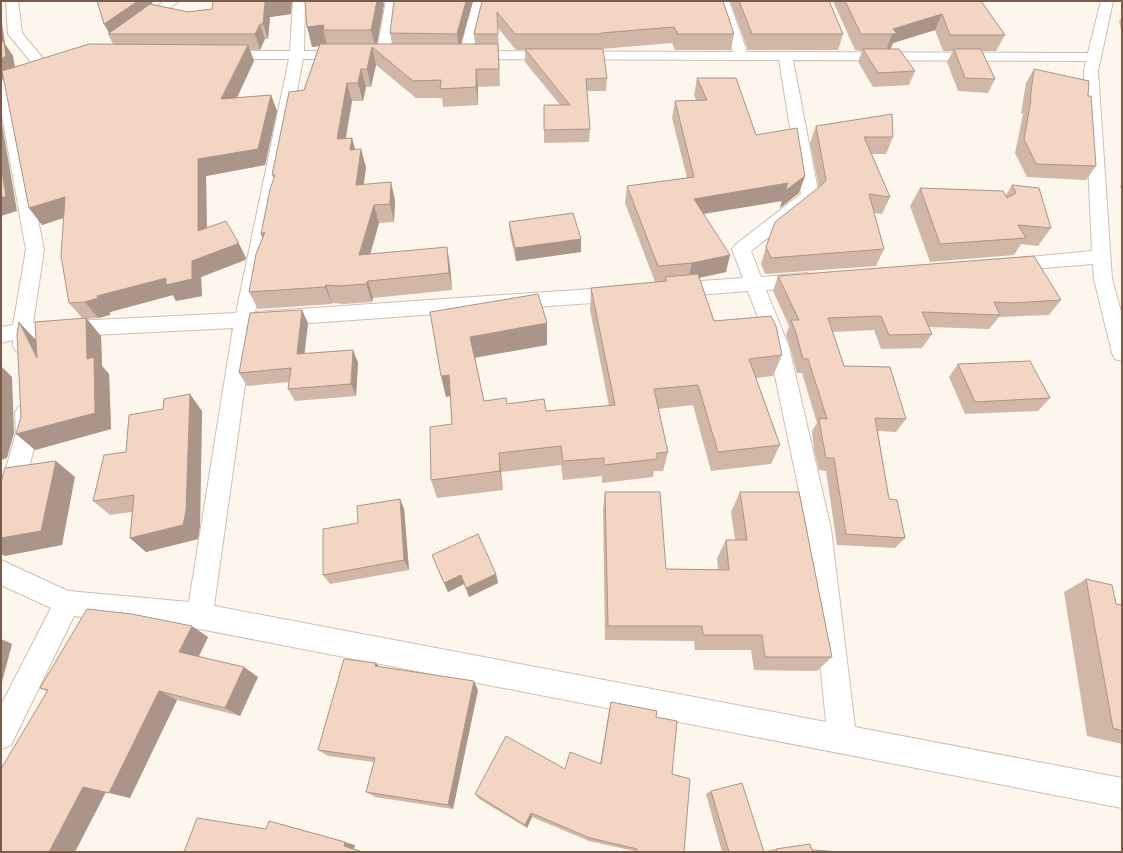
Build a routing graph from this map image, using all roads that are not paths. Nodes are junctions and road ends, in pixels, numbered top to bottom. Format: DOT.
graph roads {
  1 [pos="12,1"];
  2 [pos="173,1"];
  3 [pos="299,1"];
  4 [pos="392,1"];
  5 [pos="479,1"];
  6 [pos="723,1"];
  7 [pos="1107,1"];
  8 [pos="128,32"];
  9 [pos="843,43"];
  10 [pos="297,54"];
  11 [pos="204,55"];
  12 [pos="383,55"];
  13 [pos="398,55"];
  14 [pos="451,55"];
  15 [pos="466,55"];
  16 [pos="741,56"];
  17 [pos="785,56"];
  18 [pos="849,56"];
  19 [pos="1094,58"];
  20 [pos="46,71"];
  21 [pos="2,85"];
  22 [pos="1102,257"];
  23 [pos="992,266"];
  24 [pos="826,279"];
  25 [pos="754,284"];
  26 [pos="659,291"];
  27 [pos="635,293"];
  28 [pos="244,320"];
  29 [pos="22,331"];
  30 [pos="1,335"];
  31 [pos="1121,344"];
  32 [pos="24,362"];
  33 [pos="25,394"];
  34 [pos="1,528"];
  35 [pos="1,572"];
  36 [pos="67,603"];
  37 [pos="200,616"];
  38 [pos="1,735"];
  39 [pos="842,740"];
  40 [pos="1122,793"];
  1 -- 21 [label="street"];
  2 -- 8 [label="street"];
  3 -- 10 [label="street"];
  4 -- 12 [label="street"];
  5 -- 15 [label="street"];
  6 -- 16 [label="street"];
  7 -- 19 [label="street"];
  9 -- 18 [label="street"];
  10 -- 11 [label="street"];
  10 -- 12 [label="street"];
  10 -- 28 [label="street"];
  12 -- 13 [label="street"];
  14 -- 15 [label="street"];
  15 -- 16 [label="street"];
  16 -- 17 [label="street"];
  17 -- 18 [label="street"];
  17 -- 25 [label="street"];
  18 -- 19 [label="street"];
  19 -- 22 [label="street"];
  20 -- 21 [label="street"];
  21 -- 29 [label="street"];
  22 -- 23 [label="street"];
  22 -- 31 [label="street"];
  24 -- 25 [label="street"];
  25 -- 26 [label="street"];
  25 -- 39 [label="street"];
  27 -- 28 [label="street"];
  28 -- 29 [label="street"];
  28 -- 37 [label="street"];
  29 -- 30 [label="street"];
  29 -- 32 [label="street"];
  33 -- 34 [label="street"];
  35 -- 36 [label="street"];
  36 -- 37 [label="street"];
  36 -- 38 [label="street"];
  37 -- 39 [label="street"];
  39 -- 40 [label="street"];
}
